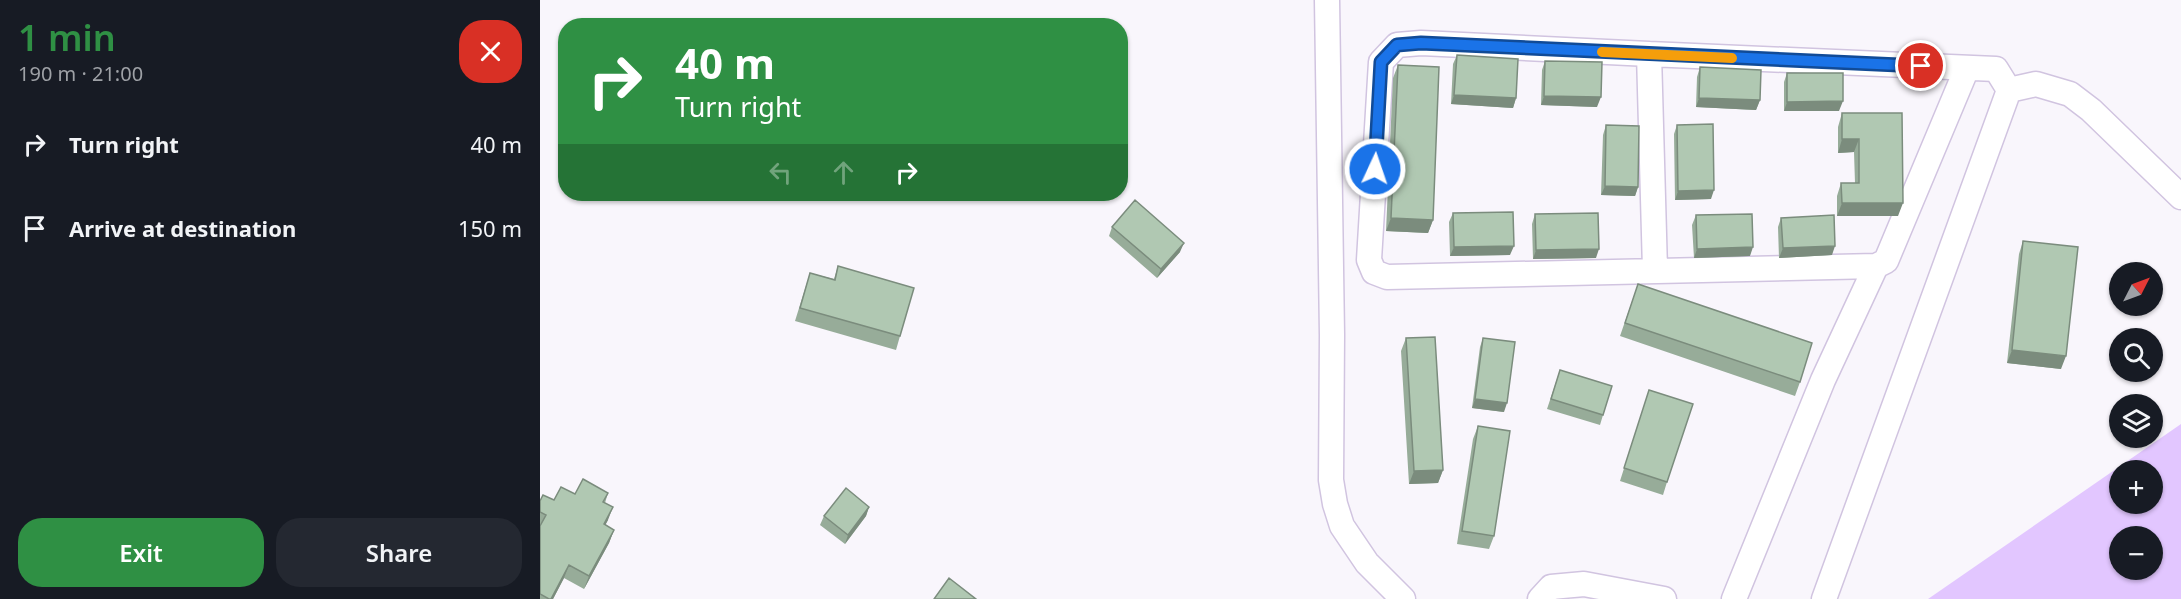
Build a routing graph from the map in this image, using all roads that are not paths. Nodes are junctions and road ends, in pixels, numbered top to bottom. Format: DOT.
graph roads {
  1 [pos="1327,0"];
  2 [pos="1649,54"];
  3 [pos="1967,68"];
  4 [pos="2009,90"];
  5 [pos="2181,197"];
  6 [pos="1876,266"];
  7 [pos="1655,270"];
  8 [pos="1403,599"];
  9 [pos="1540,599"];
  10 [pos="1664,599"];
  11 [pos="1734,599"];
  12 [pos="1824,599"];
  1 -- 8 [label="street"];
  2 -- 3 [label="street"];
  2 -- 7 [label="street"];
  2 -- 7 [label="street"];
  3 -- 4 [label="street"];
  3 -- 6 [label="street"];
  4 -- 5 [label="street"];
  4 -- 12 [label="street"];
  6 -- 7 [label="street"];
  6 -- 11 [label="street"];
  9 -- 10 [label="street"];
}
